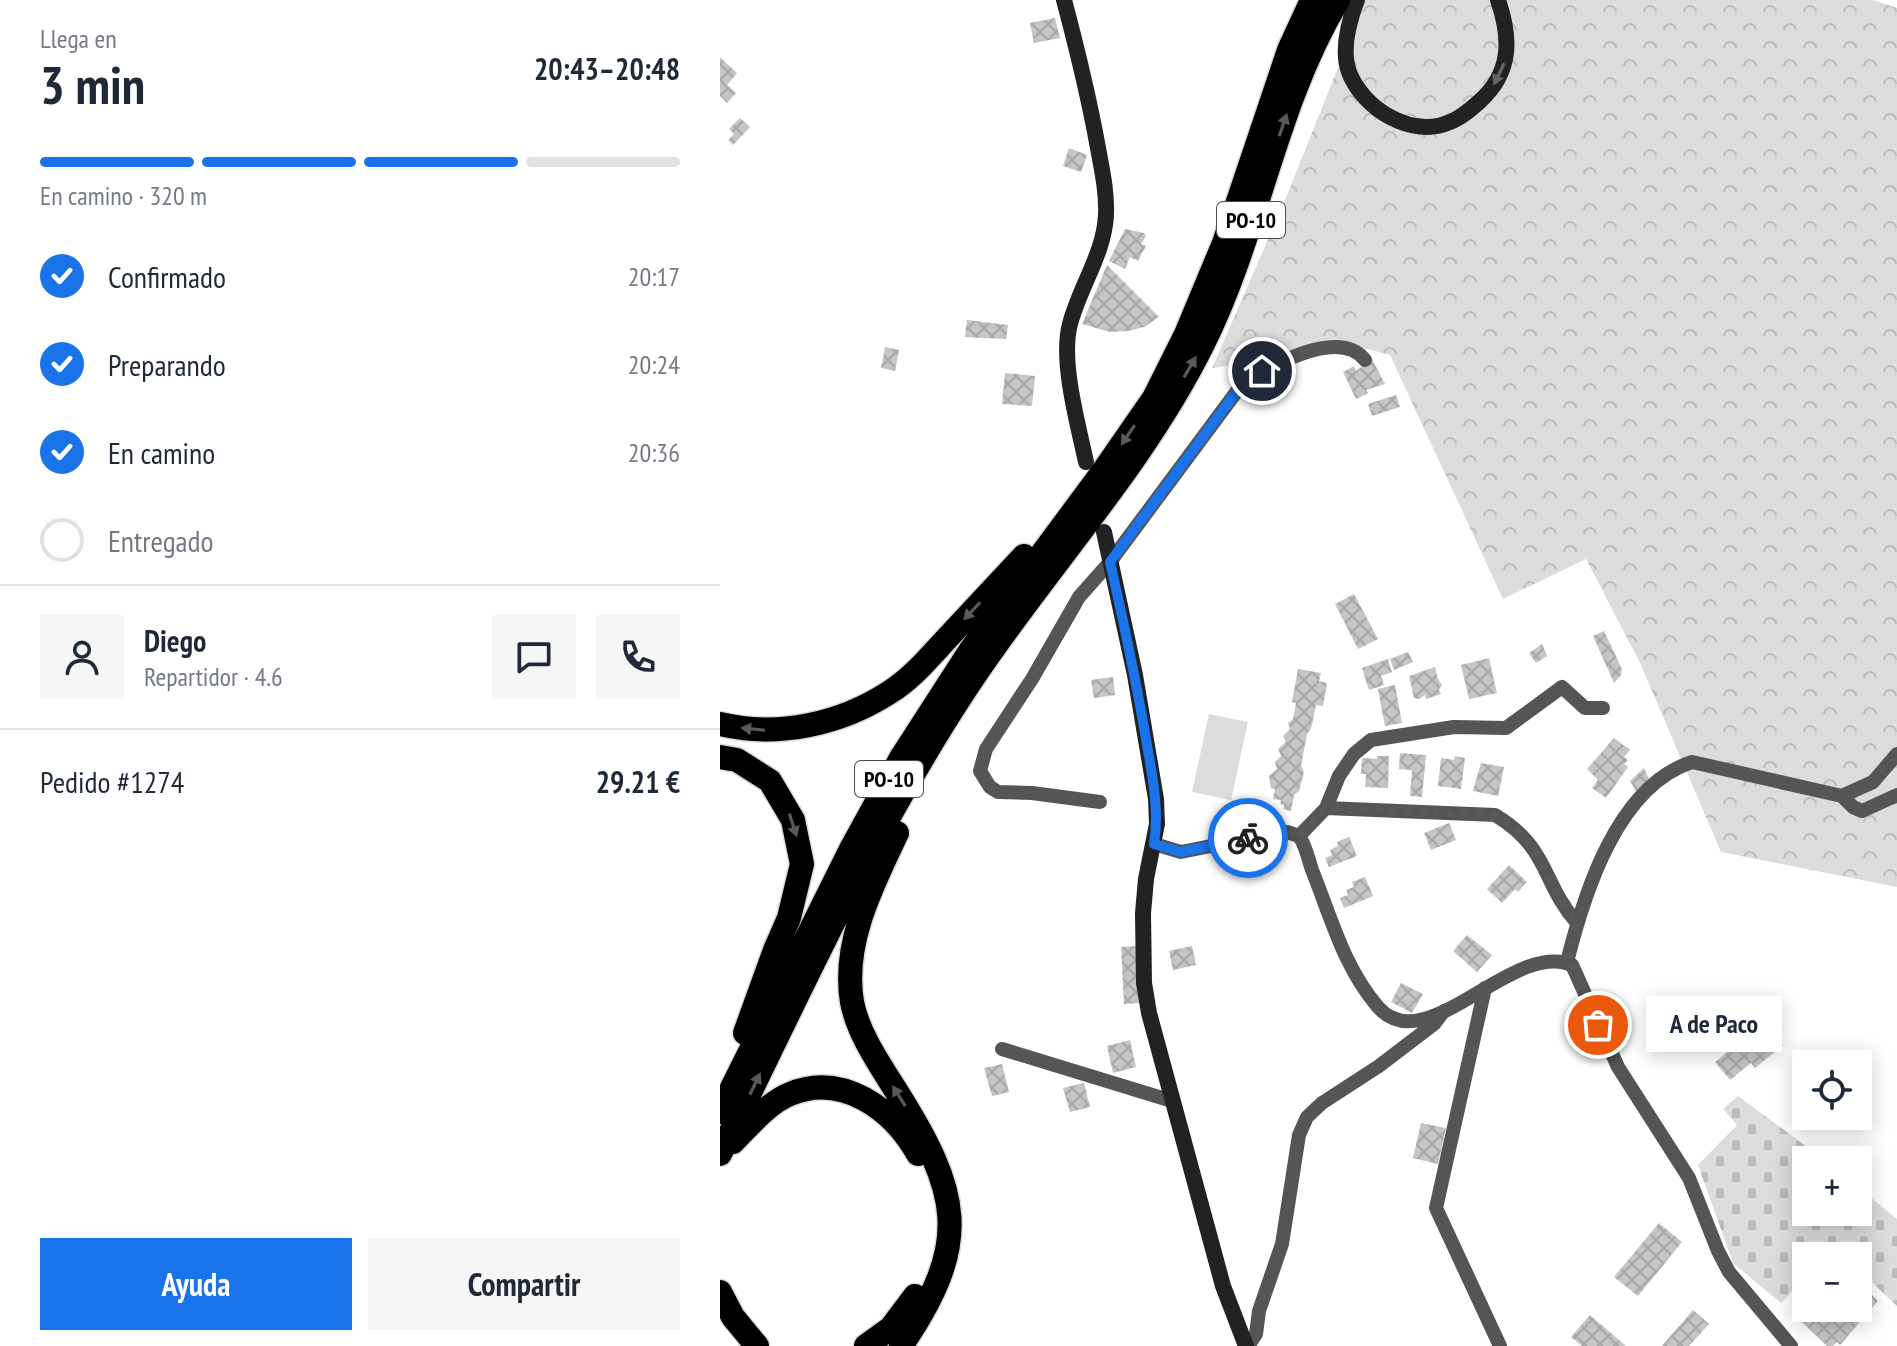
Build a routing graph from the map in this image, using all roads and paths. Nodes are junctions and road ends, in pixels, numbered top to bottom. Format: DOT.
graph roads {
  1 [pos="1064,0"];
  2 [pos="1312,0"];
  3 [pos="1338,0"];
  4 [pos="1357,0"];
  5 [pos="1498,0"];
  6 [pos="1365,360"];
  7 [pos="1094,467"];
  8 [pos="1104,532"];
  9 [pos="1067,549"];
  10 [pos="1110,562"];
  11 [pos="1603,708"];
  12 [pos="720,724"];
  13 [pos="1897,754"];
  14 [pos="720,757"];
  15 [pos="1897,795"];
  16 [pos="1842,796"];
  17 [pos="1100,802"];
  18 [pos="1326,808"];
  19 [pos="1299,836"];
  20 [pos="1154,844"];
  21 [pos="1577,923"];
  22 [pos="1567,962"];
  23 [pos="1485,988"];
  24 [pos="1444,1011"];
  25 [pos="1002,1049"];
  26 [pos="1172,1101"];
  27 [pos="720,1103"];
  28 [pos="720,1112"];
  29 [pos="720,1154"];
  30 [pos="720,1292"];
  31 [pos="720,1317"];
  32 [pos="733,1346"];
  33 [pos="757,1346"];
  34 [pos="866,1346"];
  35 [pos="901,1346"];
  36 [pos="1247,1346"];
  37 [pos="1500,1346"];
  38 [pos="1791,1346"];
  1 -- 7 [label="street"];
  2 -- 7 [label="highway, PO-10, one-way"];
  9 -- 3 [label="highway, PO-10, one-way"];
  5 -- 4 [label="street, one-way"];
  6 -- 10 [label="street"];
  7 -- 12 [label="highway, one-way"];
  7 -- 28 [label="highway, PO-10"];
  8 -- 10 [label="street"];
  29 -- 9 [label="highway, PO-10, one-way"];
  35 -- 9 [label="highway, one-way"];
  10 -- 17 [label="street"];
  10 -- 20 [label="street"];
  11 -- 18 [label="street"];
  13 -- 16 [label="street"];
  14 -- 27 [label="highway, one-way"];
  15 -- 16 [label="street"];
  16 -- 21 [label="street"];
  18 -- 19 [label="street"];
  18 -- 21 [label="street"];
  19 -- 20 [label="street"];
  19 -- 24 [label="street"];
  20 -- 26 [label="street"];
  21 -- 22 [label="street"];
  22 -- 23 [label="street"];
  22 -- 38 [label="street"];
  23 -- 24 [label="street"];
  23 -- 37 [label="street"];
  24 -- 36 [label="street"];
  25 -- 26 [label="street"];
  26 -- 36 [label="street"];
  29 -- 34 [label="highway"];
  30 -- 33 [label="highway"];
  31 -- 32 [label="highway"];
}
